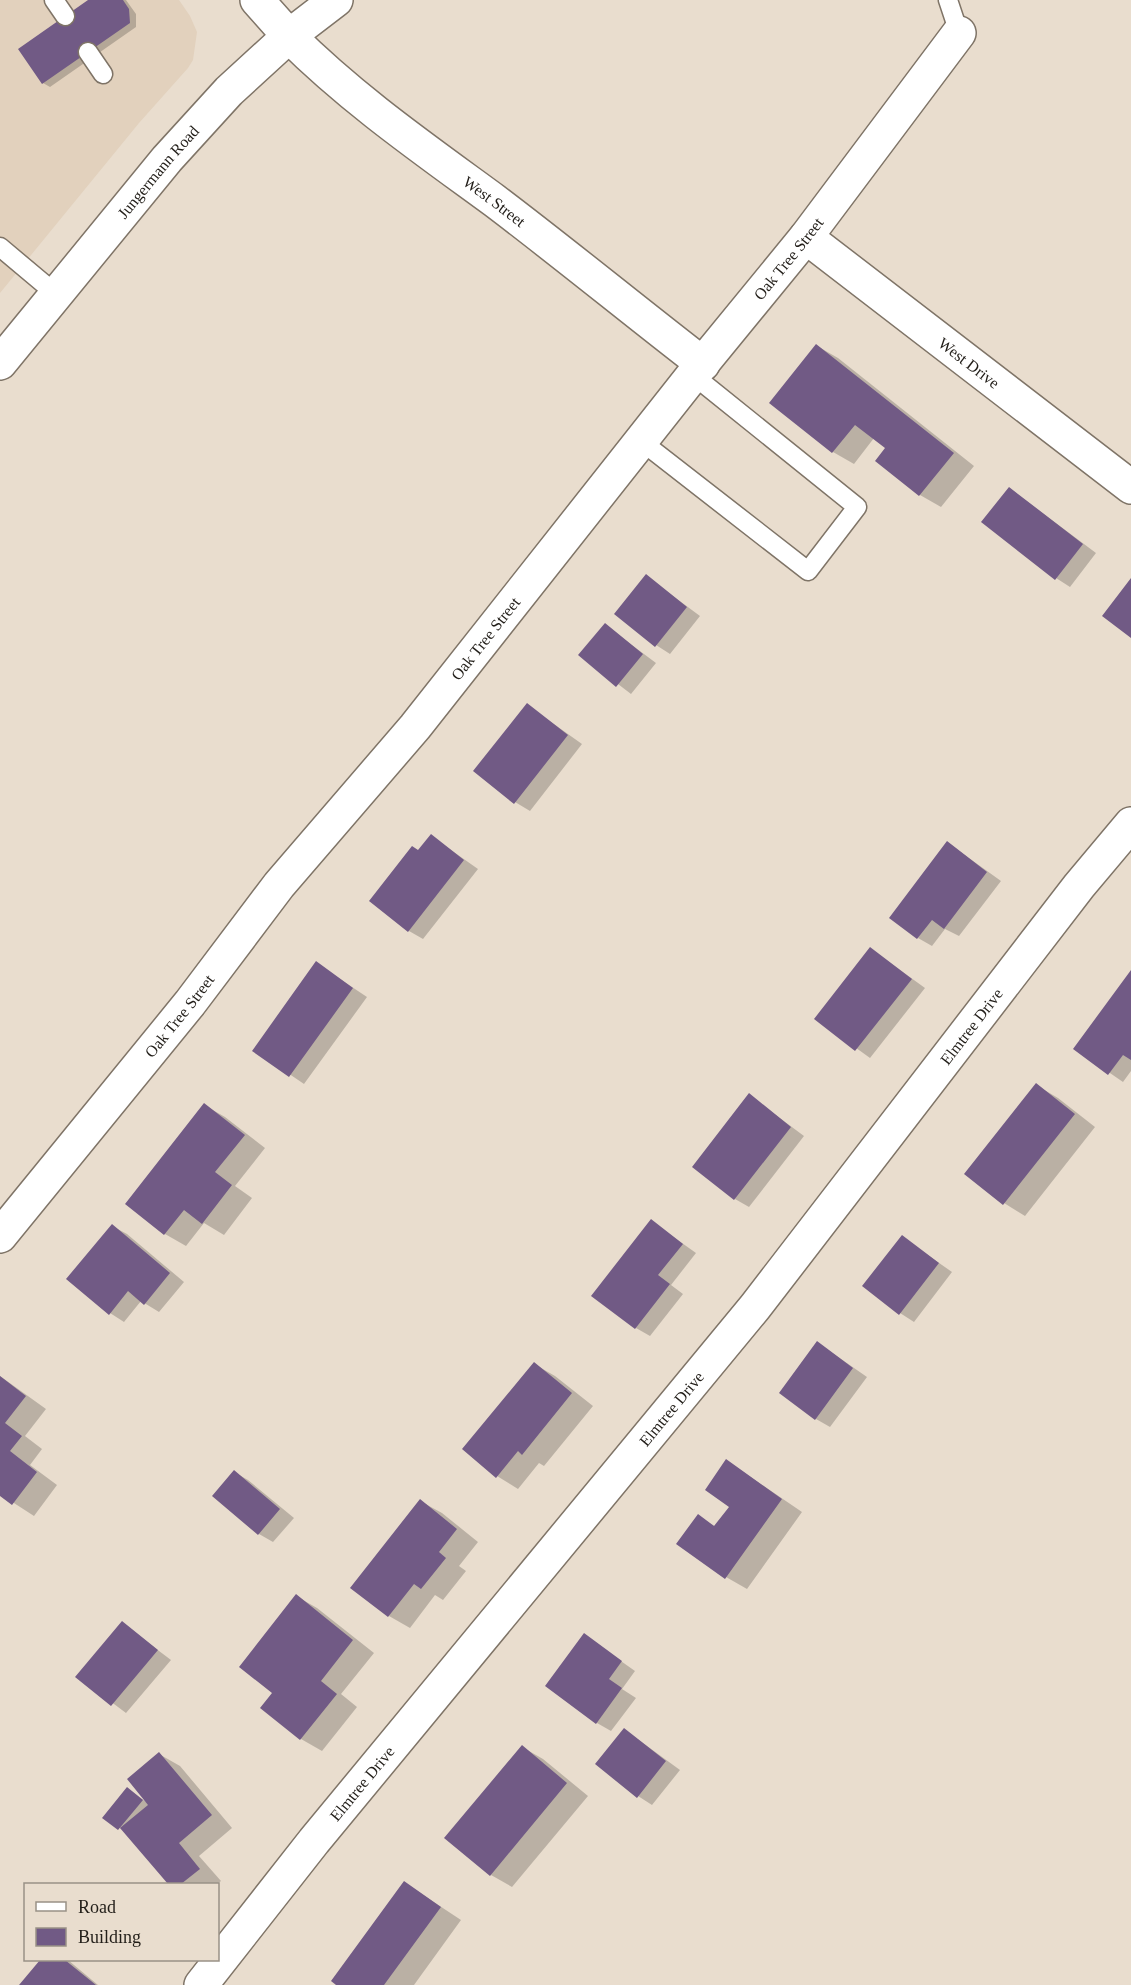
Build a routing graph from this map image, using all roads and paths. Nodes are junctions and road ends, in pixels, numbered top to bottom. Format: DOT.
graph roads {
  1 [pos="54,0"];
  2 [pos="257,0"];
  3 [pos="336,0"];
  4 [pos="948,0"];
  5 [pos="65,16"];
  6 [pos="959,33"];
  7 [pos="289,36"];
  8 [pos="88,52"];
  9 [pos="103,74"];
  10 [pos="806,237"];
  11 [pos="0,247"];
  12 [pos="56,294"];
  13 [pos="0,363"];
  14 [pos="698,369"];
  15 [pos="641,441"];
  16 [pos="1131,487"];
  17 [pos="1131,824"];
  18 [pos="0,1236"];
  19 [pos="201,1985"];
  1 -- 5 [label="lane"];
  2 -- 7 [label="street, West Street"];
  3 -- 7 [label="street, Jungermann Road"];
  4 -- 6 [label="lane"];
  6 -- 10 [label="street, Oak Tree Street"];
  7 -- 12 [label="street, Jungermann Road"];
  7 -- 14 [label="street, West Street"];
  8 -- 9 [label="lane"];
  10 -- 14 [label="street, Oak Tree Street"];
  10 -- 16 [label="street, West Drive"];
  11 -- 12 [label="lane"];
  12 -- 13 [label="street, Jungermann Road"];
  14 -- 15 [label="street, Oak Tree Street"];
  14 -- 15 [label="lane"];
  15 -- 18 [label="street, Oak Tree Street"];
  17 -- 19 [label="street, Elmtree Drive"];
}
